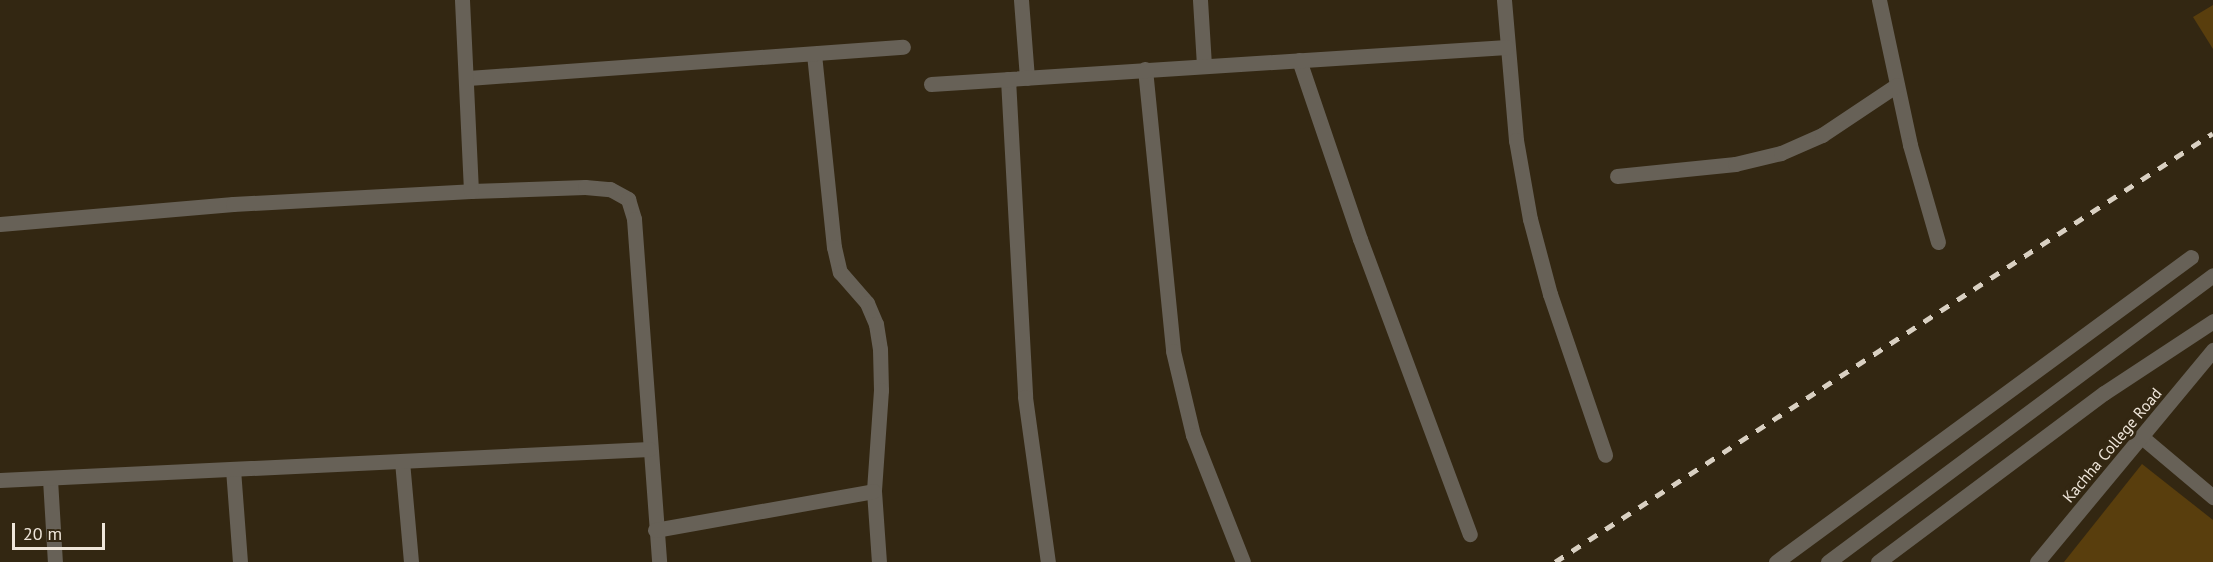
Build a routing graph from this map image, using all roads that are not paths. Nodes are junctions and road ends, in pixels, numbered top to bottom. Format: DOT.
graph roads {
  1 [pos="462,0"];
  2 [pos="1021,0"];
  3 [pos="1200,0"];
  4 [pos="1504,0"];
  5 [pos="1879,0"];
  6 [pos="903,47"];
  7 [pos="1507,47"];
  8 [pos="814,54"];
  9 [pos="1299,60"];
  10 [pos="1204,65"];
  11 [pos="1145,69"];
  12 [pos="468,78"];
  13 [pos="1027,78"];
  14 [pos="1008,79"];
  15 [pos="931,84"];
  16 [pos="1897,85"];
  17 [pos="1617,176"];
  18 [pos="471,190"];
  19 [pos="0,224"];
  20 [pos="1938,242"];
  21 [pos="2191,257"];
  22 [pos="2213,275"];
  23 [pos="2213,321"];
  24 [pos="2213,350"];
  25 [pos="2143,438"];
  26 [pos="649,449"];
  27 [pos="1605,455"];
  28 [pos="402,460"];
  29 [pos="233,469"];
  30 [pos="50,479"];
  31 [pos="0,480"];
  32 [pos="874,491"];
  33 [pos="2213,497"];
  34 [pos="655,530"];
  35 [pos="1470,534"];
  36 [pos="55,562"];
  37 [pos="240,562"];
  38 [pos="411,562"];
  39 [pos="659,562"];
  40 [pos="879,562"];
  41 [pos="1048,562"];
  42 [pos="1243,562"];
  43 [pos="1776,562"];
  44 [pos="1828,562"];
  45 [pos="1878,562"];
  46 [pos="2037,562"];
  1 -- 12 [label="street"];
  2 -- 13 [label="street"];
  3 -- 10 [label="street"];
  4 -- 7 [label="street"];
  5 -- 16 [label="street"];
  6 -- 8 [label="street"];
  7 -- 9 [label="street"];
  7 -- 27 [label="street"];
  8 -- 12 [label="street"];
  8 -- 32 [label="street"];
  9 -- 10 [label="street"];
  9 -- 35 [label="street"];
  10 -- 11 [label="street"];
  11 -- 13 [label="street"];
  11 -- 42 [label="street"];
  12 -- 18 [label="street"];
  13 -- 14 [label="street"];
  14 -- 15 [label="street"];
  14 -- 41 [label="street"];
  16 -- 17 [label="street"];
  16 -- 20 [label="street"];
  18 -- 19 [label="street"];
  18 -- 26 [label="street"];
  21 -- 43 [label="street"];
  22 -- 44 [label="street"];
  23 -- 45 [label="street"];
  24 -- 25 [label="street, Kachha College Road"];
  25 -- 33 [label="street"];
  25 -- 46 [label="street, Kachha College Road"];
  26 -- 28 [label="street"];
  26 -- 34 [label="street"];
  28 -- 29 [label="street"];
  28 -- 38 [label="street"];
  29 -- 30 [label="street"];
  29 -- 37 [label="street"];
  30 -- 31 [label="street"];
  30 -- 36 [label="street"];
  32 -- 34 [label="street"];
  32 -- 40 [label="street"];
  34 -- 39 [label="street"];
}
